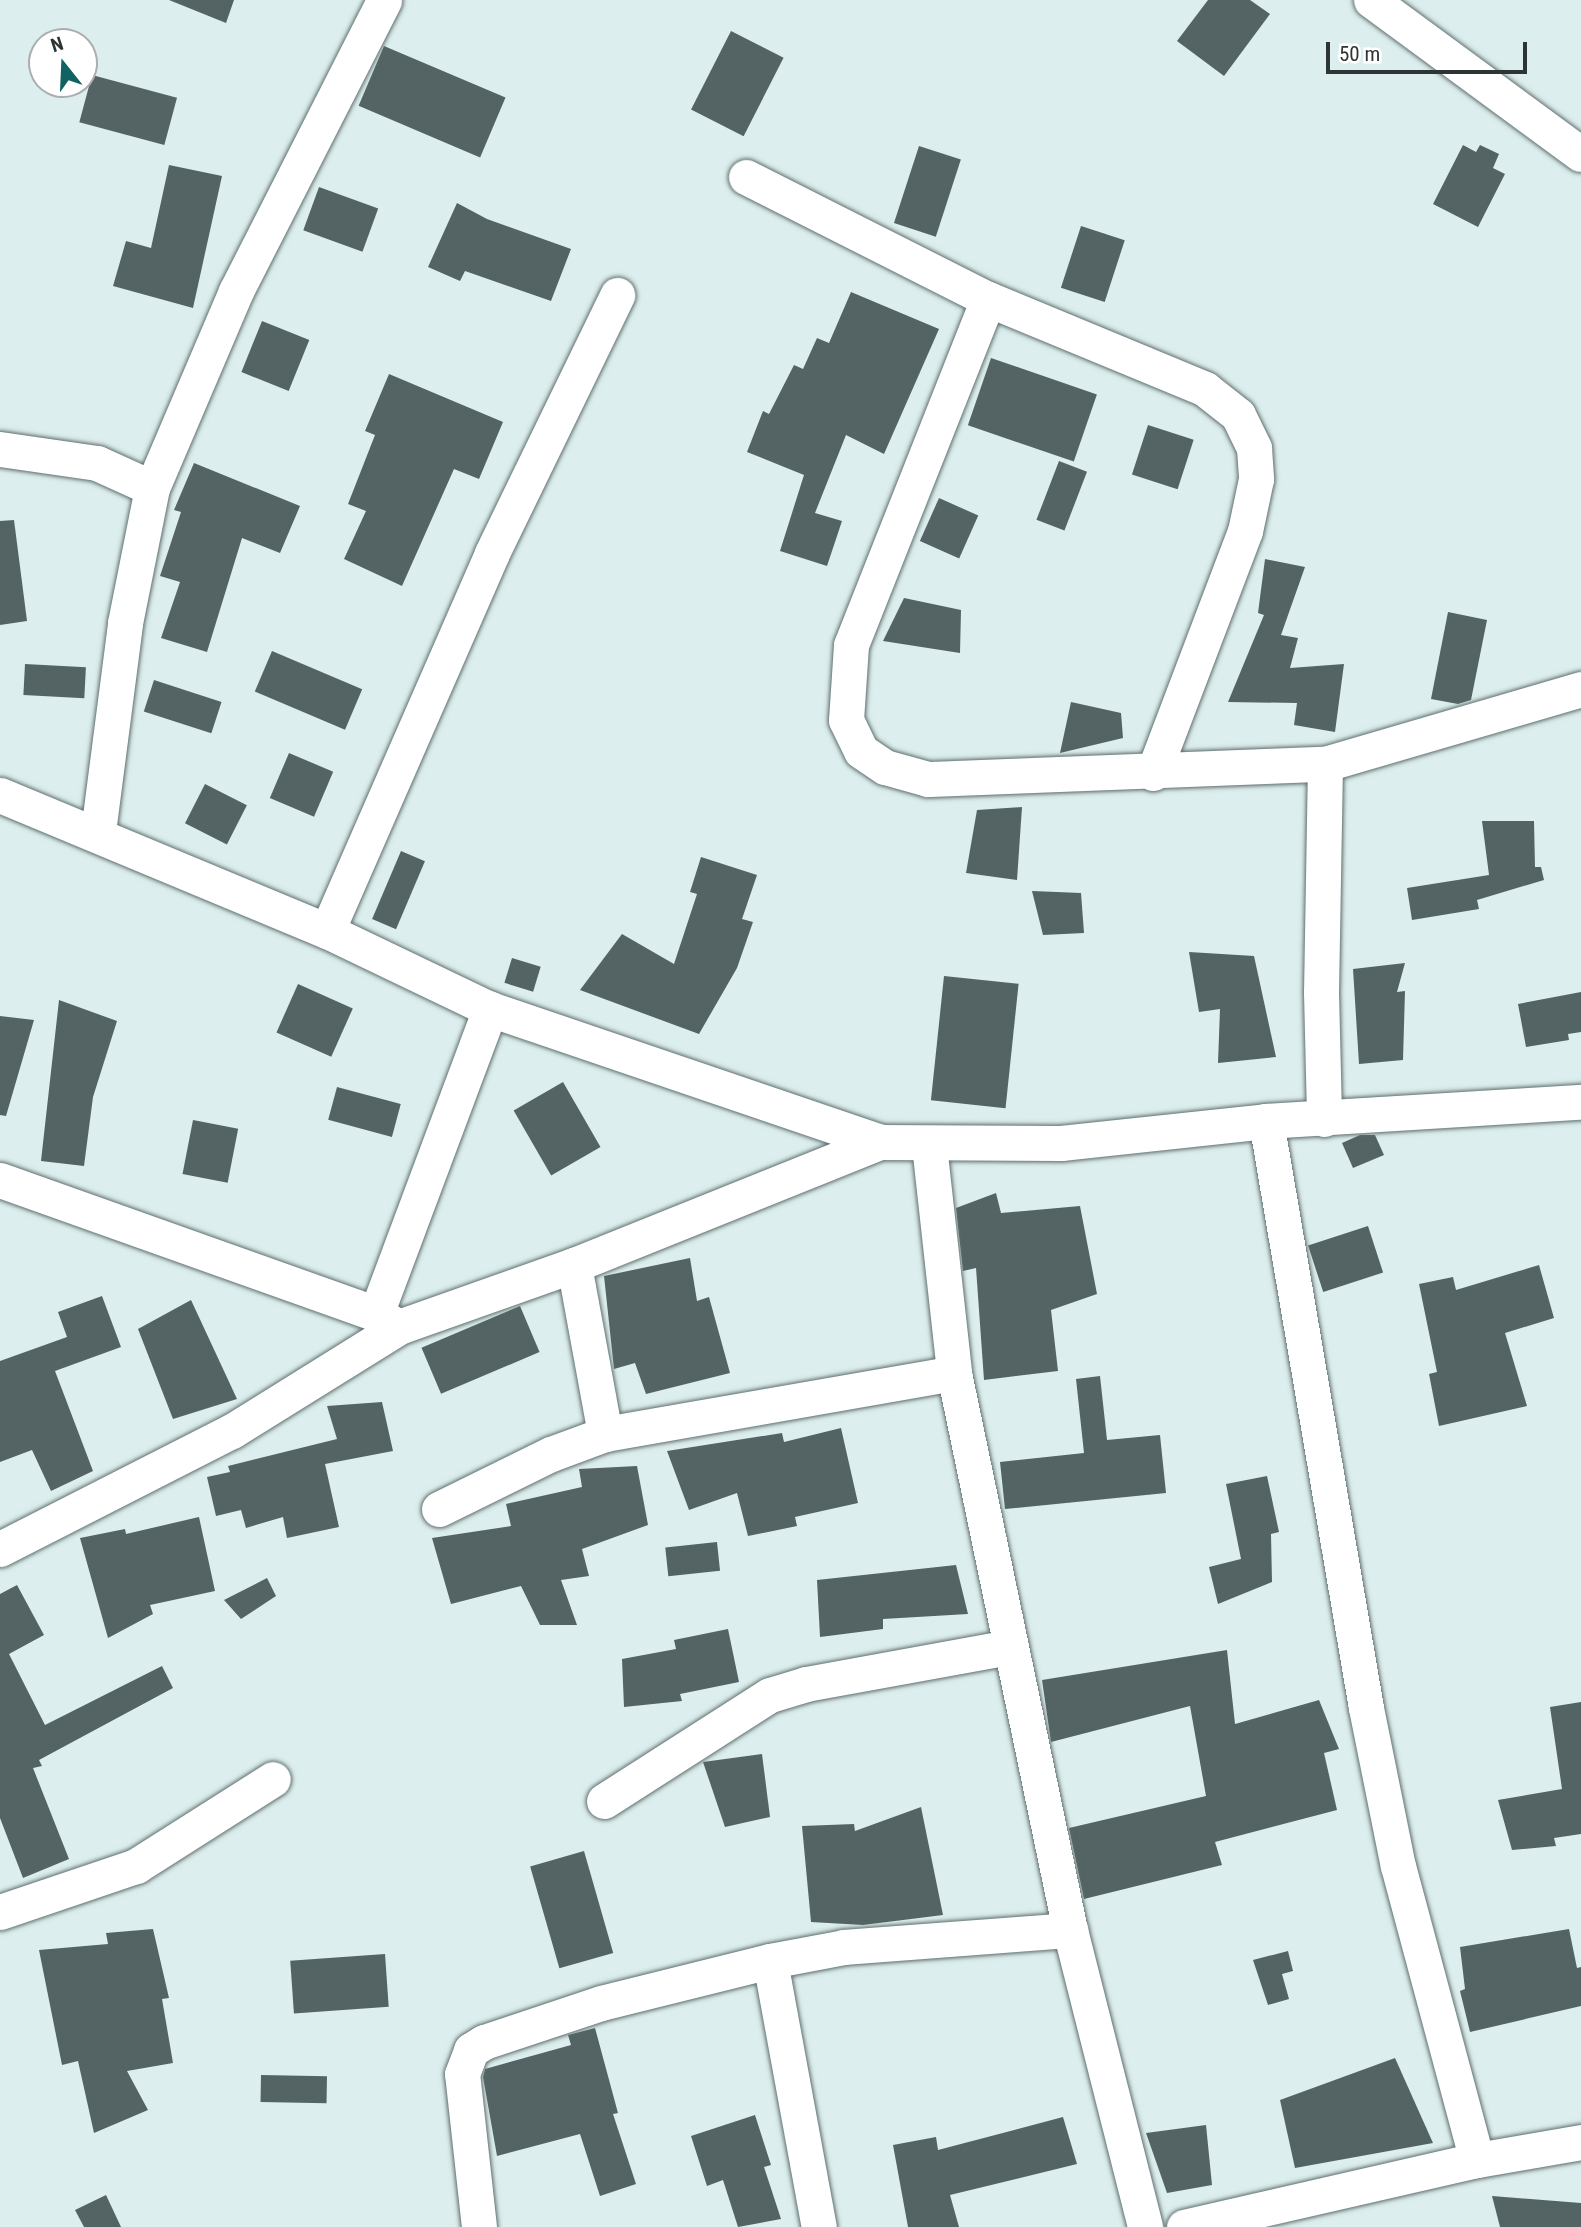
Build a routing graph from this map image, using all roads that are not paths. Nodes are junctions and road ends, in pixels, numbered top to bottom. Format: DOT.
graph roads {
  1 [pos="384,0"];
  2 [pos="1371,0"];
  3 [pos="1581,154"];
  4 [pos="746,177"];
  5 [pos="617,295"];
  6 [pos="988,299"];
  7 [pos="0,449"];
  8 [pos="152,488"];
  9 [pos="1581,689"];
  10 [pos="1325,764"];
  11 [pos="1153,773"];
  12 [pos="0,795"];
  13 [pos="97,832"];
  14 [pos="327,931"];
  15 [pos="490,1009"];
  16 [pos="1581,1102"];
  17 [pos="1324,1119"];
  18 [pos="1266,1121"];
  19 [pos="880,1142"];
  20 [pos="929,1145"];
  21 [pos="4,1185"];
  22 [pos="574,1265"];
  23 [pos="387,1320"];
  24 [pos="954,1373"];
  25 [pos="605,1434"];
  26 [pos="439,1509"];
  27 [pos="0,1549"];
  28 [pos="1009,1647"];
  29 [pos="273,1779"];
  30 [pos="604,1801"];
  31 [pos="0,1912"];
  32 [pos="1070,1930"];
  33 [pos="770,1961"];
  34 [pos="1581,2143"];
  35 [pos="1478,2160"];
  36 [pos="479,2227"];
  37 [pos="819,2227"];
  38 [pos="1145,2227"];
  39 [pos="1184,2227"];
  1 -- 8 [label="street"];
  2 -- 3 [label="street"];
  4 -- 6 [label="street"];
  5 -- 14 [label="street"];
  6 -- 11 [label="street"];
  6 -- 11 [label="street"];
  7 -- 8 [label="street"];
  8 -- 13 [label="street"];
  9 -- 10 [label="street"];
  10 -- 11 [label="street"];
  10 -- 17 [label="street"];
  12 -- 13 [label="street"];
  13 -- 14 [label="street"];
  14 -- 15 [label="street"];
  15 -- 19 [label="street"];
  15 -- 23 [label="street"];
  16 -- 17 [label="street"];
  17 -- 18 [label="street"];
  18 -- 20 [label="street"];
  18 -- 35 [label="street"];
  19 -- 20 [label="street"];
  19 -- 22 [label="street"];
  20 -- 24 [label="street"];
  21 -- 23 [label="street"];
  22 -- 23 [label="street"];
  22 -- 25 [label="street"];
  23 -- 27 [label="street"];
  24 -- 25 [label="street"];
  24 -- 28 [label="street"];
  25 -- 26 [label="street"];
  28 -- 30 [label="street"];
  28 -- 32 [label="street"];
  29 -- 31 [label="street"];
  32 -- 33 [label="street"];
  32 -- 38 [label="street"];
  33 -- 36 [label="street"];
  33 -- 37 [label="street"];
  34 -- 35 [label="street"];
  35 -- 39 [label="street"];
}
